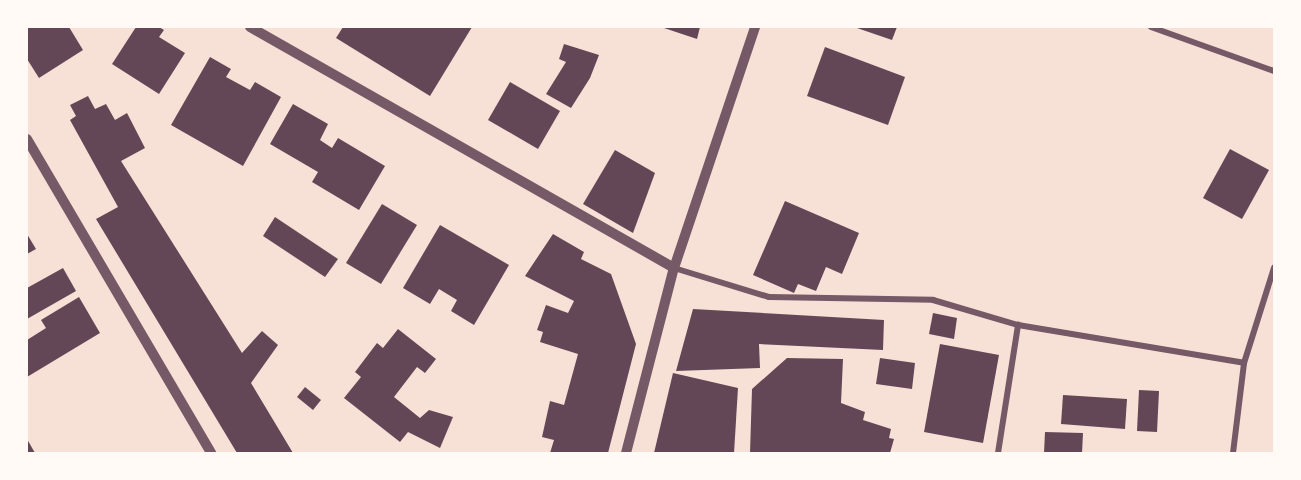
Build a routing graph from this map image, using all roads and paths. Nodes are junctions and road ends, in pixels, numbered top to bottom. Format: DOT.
graph roads {
  1 [pos="250,27"];
  2 [pos="755,27"];
  3 [pos="1151,27"];
  4 [pos="1274,71"];
  5 [pos="27,139"];
  6 [pos="674,268"];
  7 [pos="1274,268"];
  8 [pos="1018,325"];
  9 [pos="1244,363"];
  10 [pos="211,453"];
  11 [pos="626,453"];
  12 [pos="998,453"];
  13 [pos="1233,453"];
  1 -- 6 [label="street"];
  2 -- 6 [label="street"];
  3 -- 4 [label="street"];
  5 -- 10 [label="street"];
  6 -- 8 [label="street"];
  6 -- 11 [label="street"];
  7 -- 9 [label="street"];
  8 -- 9 [label="street"];
  8 -- 12 [label="street"];
  9 -- 13 [label="street"];
}
